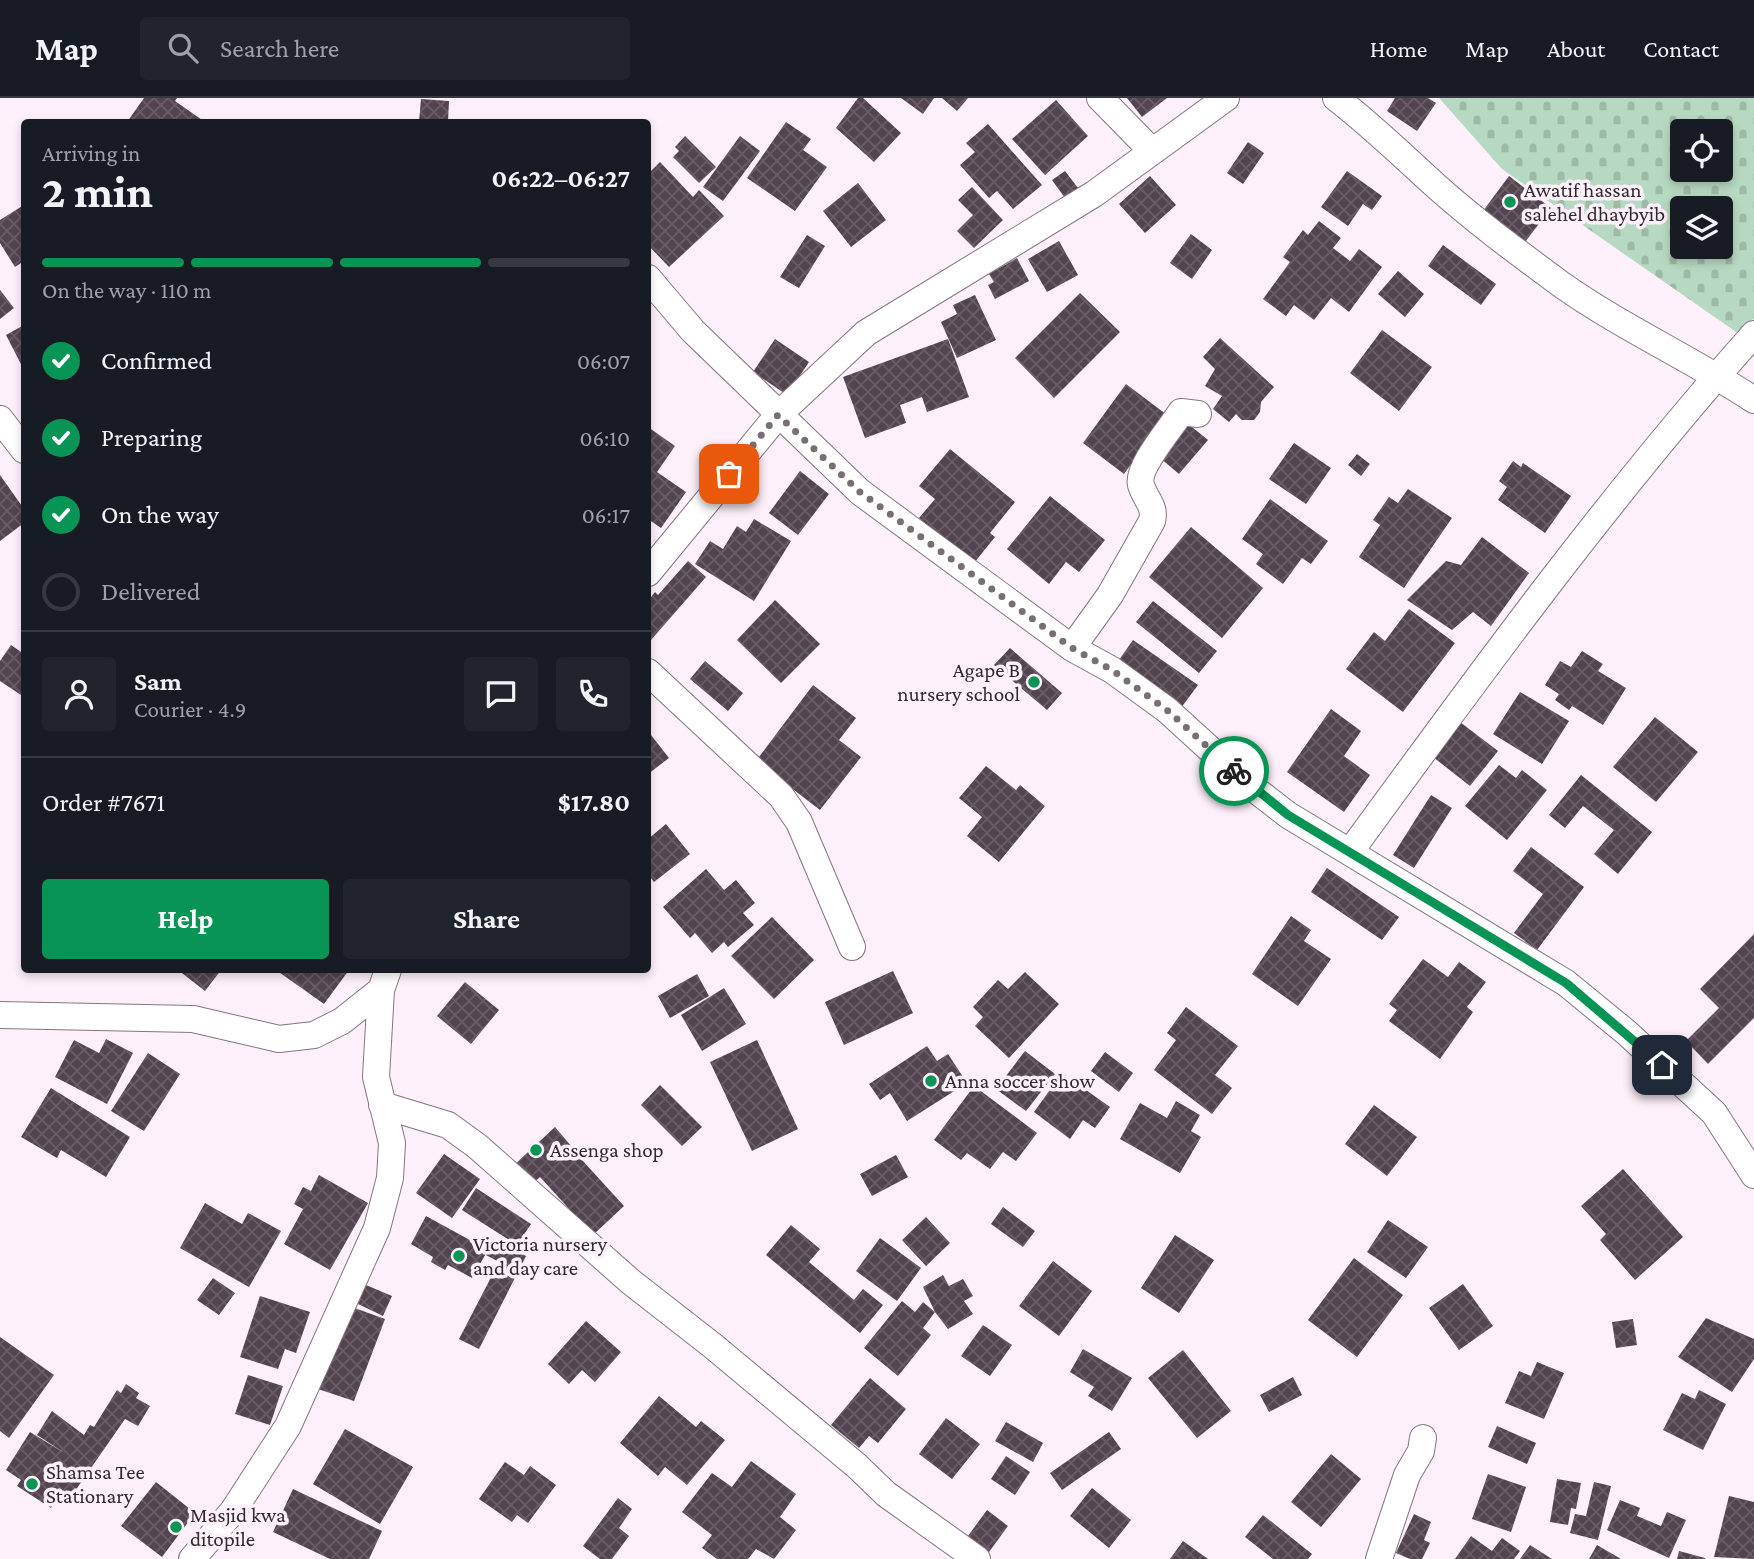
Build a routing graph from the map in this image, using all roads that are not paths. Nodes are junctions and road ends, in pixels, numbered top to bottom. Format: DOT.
graph roads {
  1 [pos="1100,98"];
  2 [pos="1226,98"];
  3 [pos="1336,98"];
  4 [pos="1151,150"];
  5 [pos="651,282"];
  6 [pos="1754,334"];
  7 [pos="1717,376"];
  8 [pos="1754,400"];
  9 [pos="1198,414"];
  10 [pos="778,415"];
  11 [pos="651,569"];
  12 [pos="1072,648"];
  13 [pos="651,675"];
  14 [pos="1350,852"];
  15 [pos="852,947"];
  16 [pos="385,980"];
  17 [pos="0,1015"];
  18 [pos="382,1105"];
  19 [pos="1754,1175"];
  20 [pos="1423,1438"];
  21 [pos="192,1559"];
  22 [pos="977,1559"];
  23 [pos="1379,1559"];
  1 -- 4 [label="street"];
  2 -- 4 [label="street"];
  3 -- 7 [label="street"];
  4 -- 10 [label="street"];
  5 -- 10 [label="street"];
  6 -- 7 [label="street"];
  7 -- 8 [label="street"];
  7 -- 14 [label="street"];
  9 -- 12 [label="street"];
  10 -- 11 [label="street"];
  10 -- 12 [label="street"];
  12 -- 14 [label="street"];
  13 -- 15 [label="street"];
  14 -- 19 [label="street"];
  16 -- 17 [label="street"];
  16 -- 18 [label="street"];
  18 -- 21 [label="street"];
  18 -- 22 [label="street"];
  20 -- 23 [label="street"];
}
